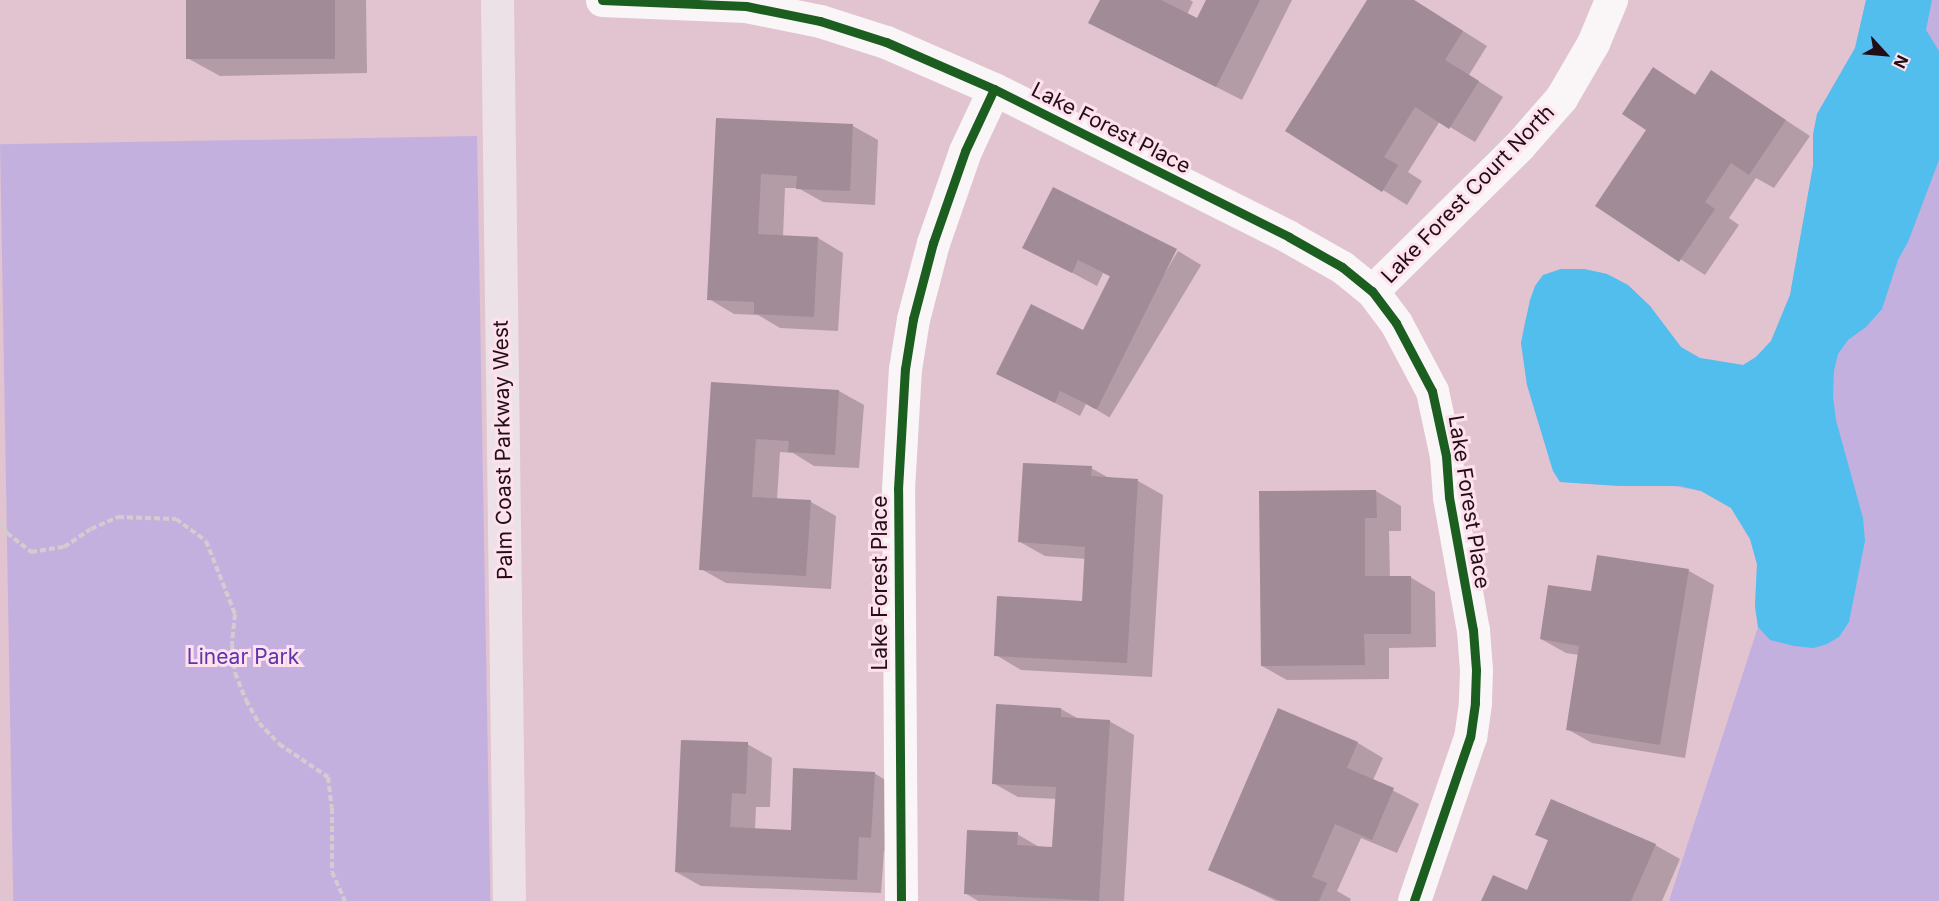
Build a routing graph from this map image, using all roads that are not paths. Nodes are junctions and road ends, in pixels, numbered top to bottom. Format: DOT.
graph roads {
  1 [pos="497,0"];
  2 [pos="602,0"];
  3 [pos="1611,0"];
  4 [pos="994,89"];
  5 [pos="1372,291"];
  6 [pos="509,901"];
  7 [pos="901,901"];
  8 [pos="1414,901"];
  1 -- 6 [label="main road, Palm Coast Parkway West"];
  2 -- 4 [label="street"];
  3 -- 5 [label="street, Lake Forest Court North"];
  4 -- 5 [label="street, Lake Forest Place"];
  4 -- 7 [label="street, Lake Forest Place"];
  5 -- 8 [label="street, Lake Forest Place"];
}
